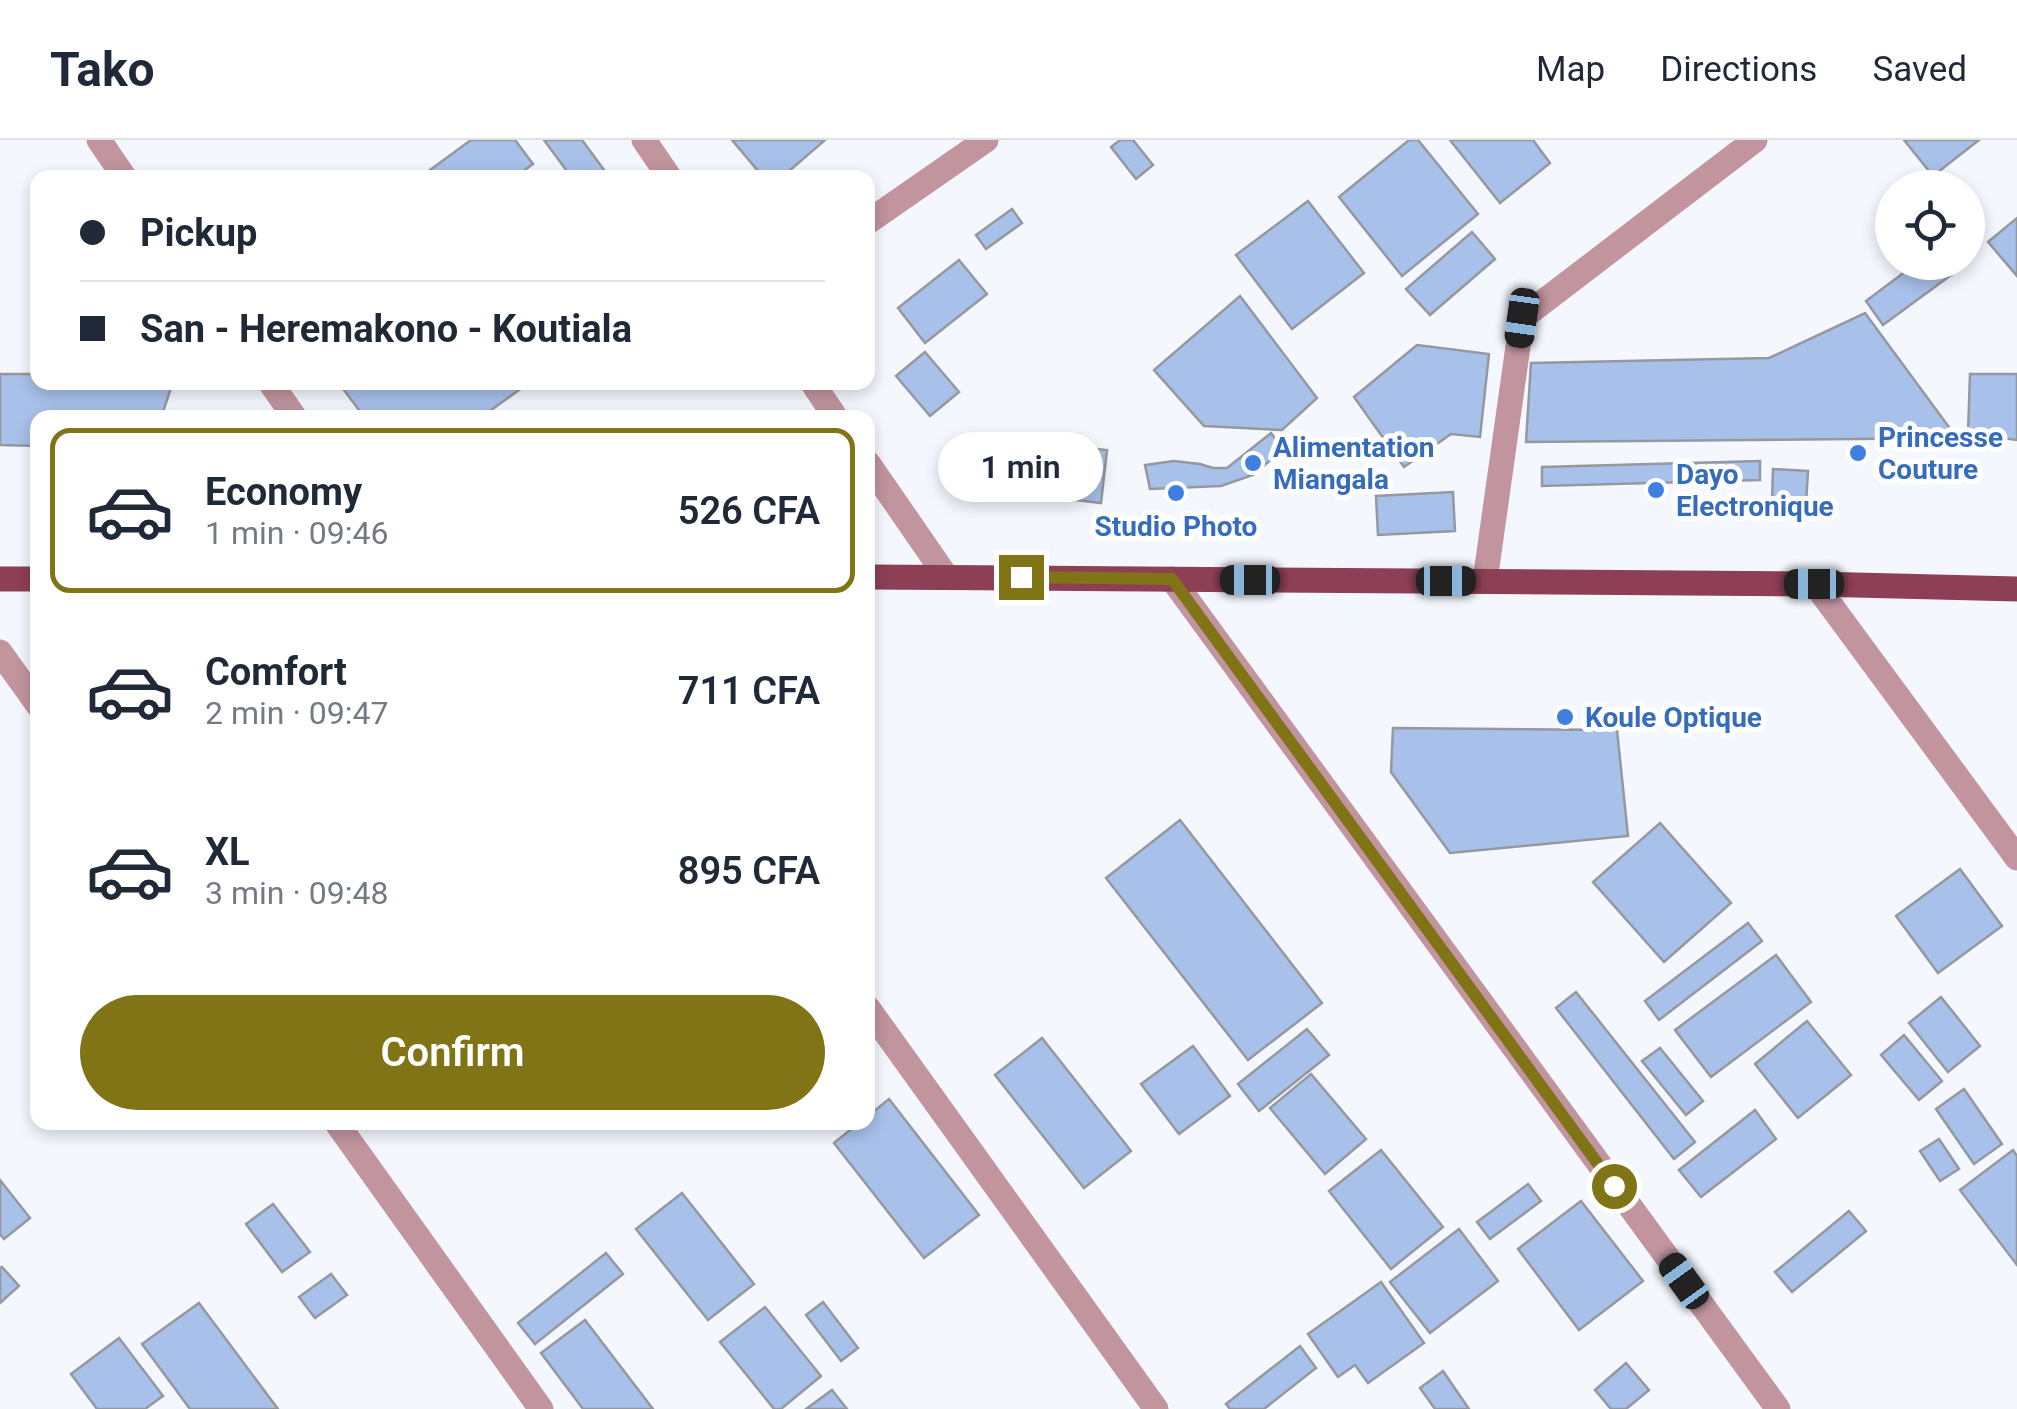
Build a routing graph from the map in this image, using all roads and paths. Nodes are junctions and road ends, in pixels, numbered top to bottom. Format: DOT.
graph roads {
  1 [pos="99,140"];
  2 [pos="644,140"];
  3 [pos="986,140"];
  4 [pos="1756,140"];
  5 [pos="120,170"];
  6 [pos="665,170"];
  7 [pos="875,217"];
  8 [pos="875,473"];
  9 [pos="875,576"];
  10 [pos="946,576"];
  11 [pos="0,579"];
  12 [pos="30,579"];
  13 [pos="1172,579"];
  14 [pos="1486,581"];
  15 [pos="1814,584"];
  16 [pos="2017,589"];
  17 [pos="0,652"];
  18 [pos="30,693"];
  19 [pos="2017,858"];
  20 [pos="875,1018"];
  21 [pos="342,1130"];
  22 [pos="541,1409"];
  23 [pos="1156,1409"];
  24 [pos="1778,1409"];
  1 -- 5 [label="street"];
  2 -- 6 [label="street"];
  3 -- 7 [label="street"];
  4 -- 14 [label="street"];
  8 -- 10 [label="street"];
  9 -- 10 [label="main road"];
  10 -- 13 [label="main road"];
  11 -- 12 [label="main road"];
  13 -- 14 [label="main road"];
  13 -- 24 [label="street"];
  14 -- 15 [label="main road"];
  15 -- 16 [label="main road"];
  15 -- 19 [label="street"];
  17 -- 18 [label="street"];
  20 -- 23 [label="street"];
  21 -- 22 [label="street"];
}
